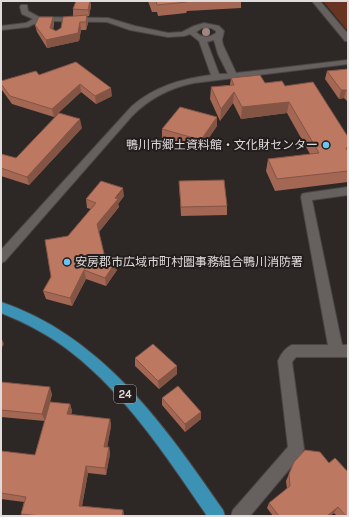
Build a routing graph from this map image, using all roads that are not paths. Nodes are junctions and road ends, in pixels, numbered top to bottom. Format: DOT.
graph roads {
  1 [pos="316,1"];
  2 [pos="24,7"];
  3 [pos="38,19"];
  4 [pos="1,28"];
  5 [pos="193,29"];
  6 [pos="220,34"];
  7 [pos="166,38"];
  8 [pos="348,39"];
  9 [pos="204,42"];
  10 [pos="348,62"];
  11 [pos="233,76"];
  12 [pos="216,77"];
  13 [pos="348,191"];
  14 [pos="1,258"];
  15 [pos="1,307"];
  16 [pos="342,351"];
  17 [pos="217,516"];
  18 [pos="239,516"];
  1 -- 8 [label="street"];
  2 -- 3 [label="street"];
  3 -- 4 [label="street"];
  3 -- 7 [label="street"];
  5 -- 6 [label="street"];
  5 -- 7 [label="street"];
  5 -- 9 [label="street"];
  6 -- 9 [label="street"];
  6 -- 11 [label="street"];
  7 -- 9 [label="street"];
  9 -- 12 [label="street"];
  10 -- 11 [label="street"];
  11 -- 12 [label="street"];
  12 -- 14 [label="street"];
  13 -- 16 [label="street"];
  15 -- 17 [label="main road, 24"];
  16 -- 18 [label="street"];
}
